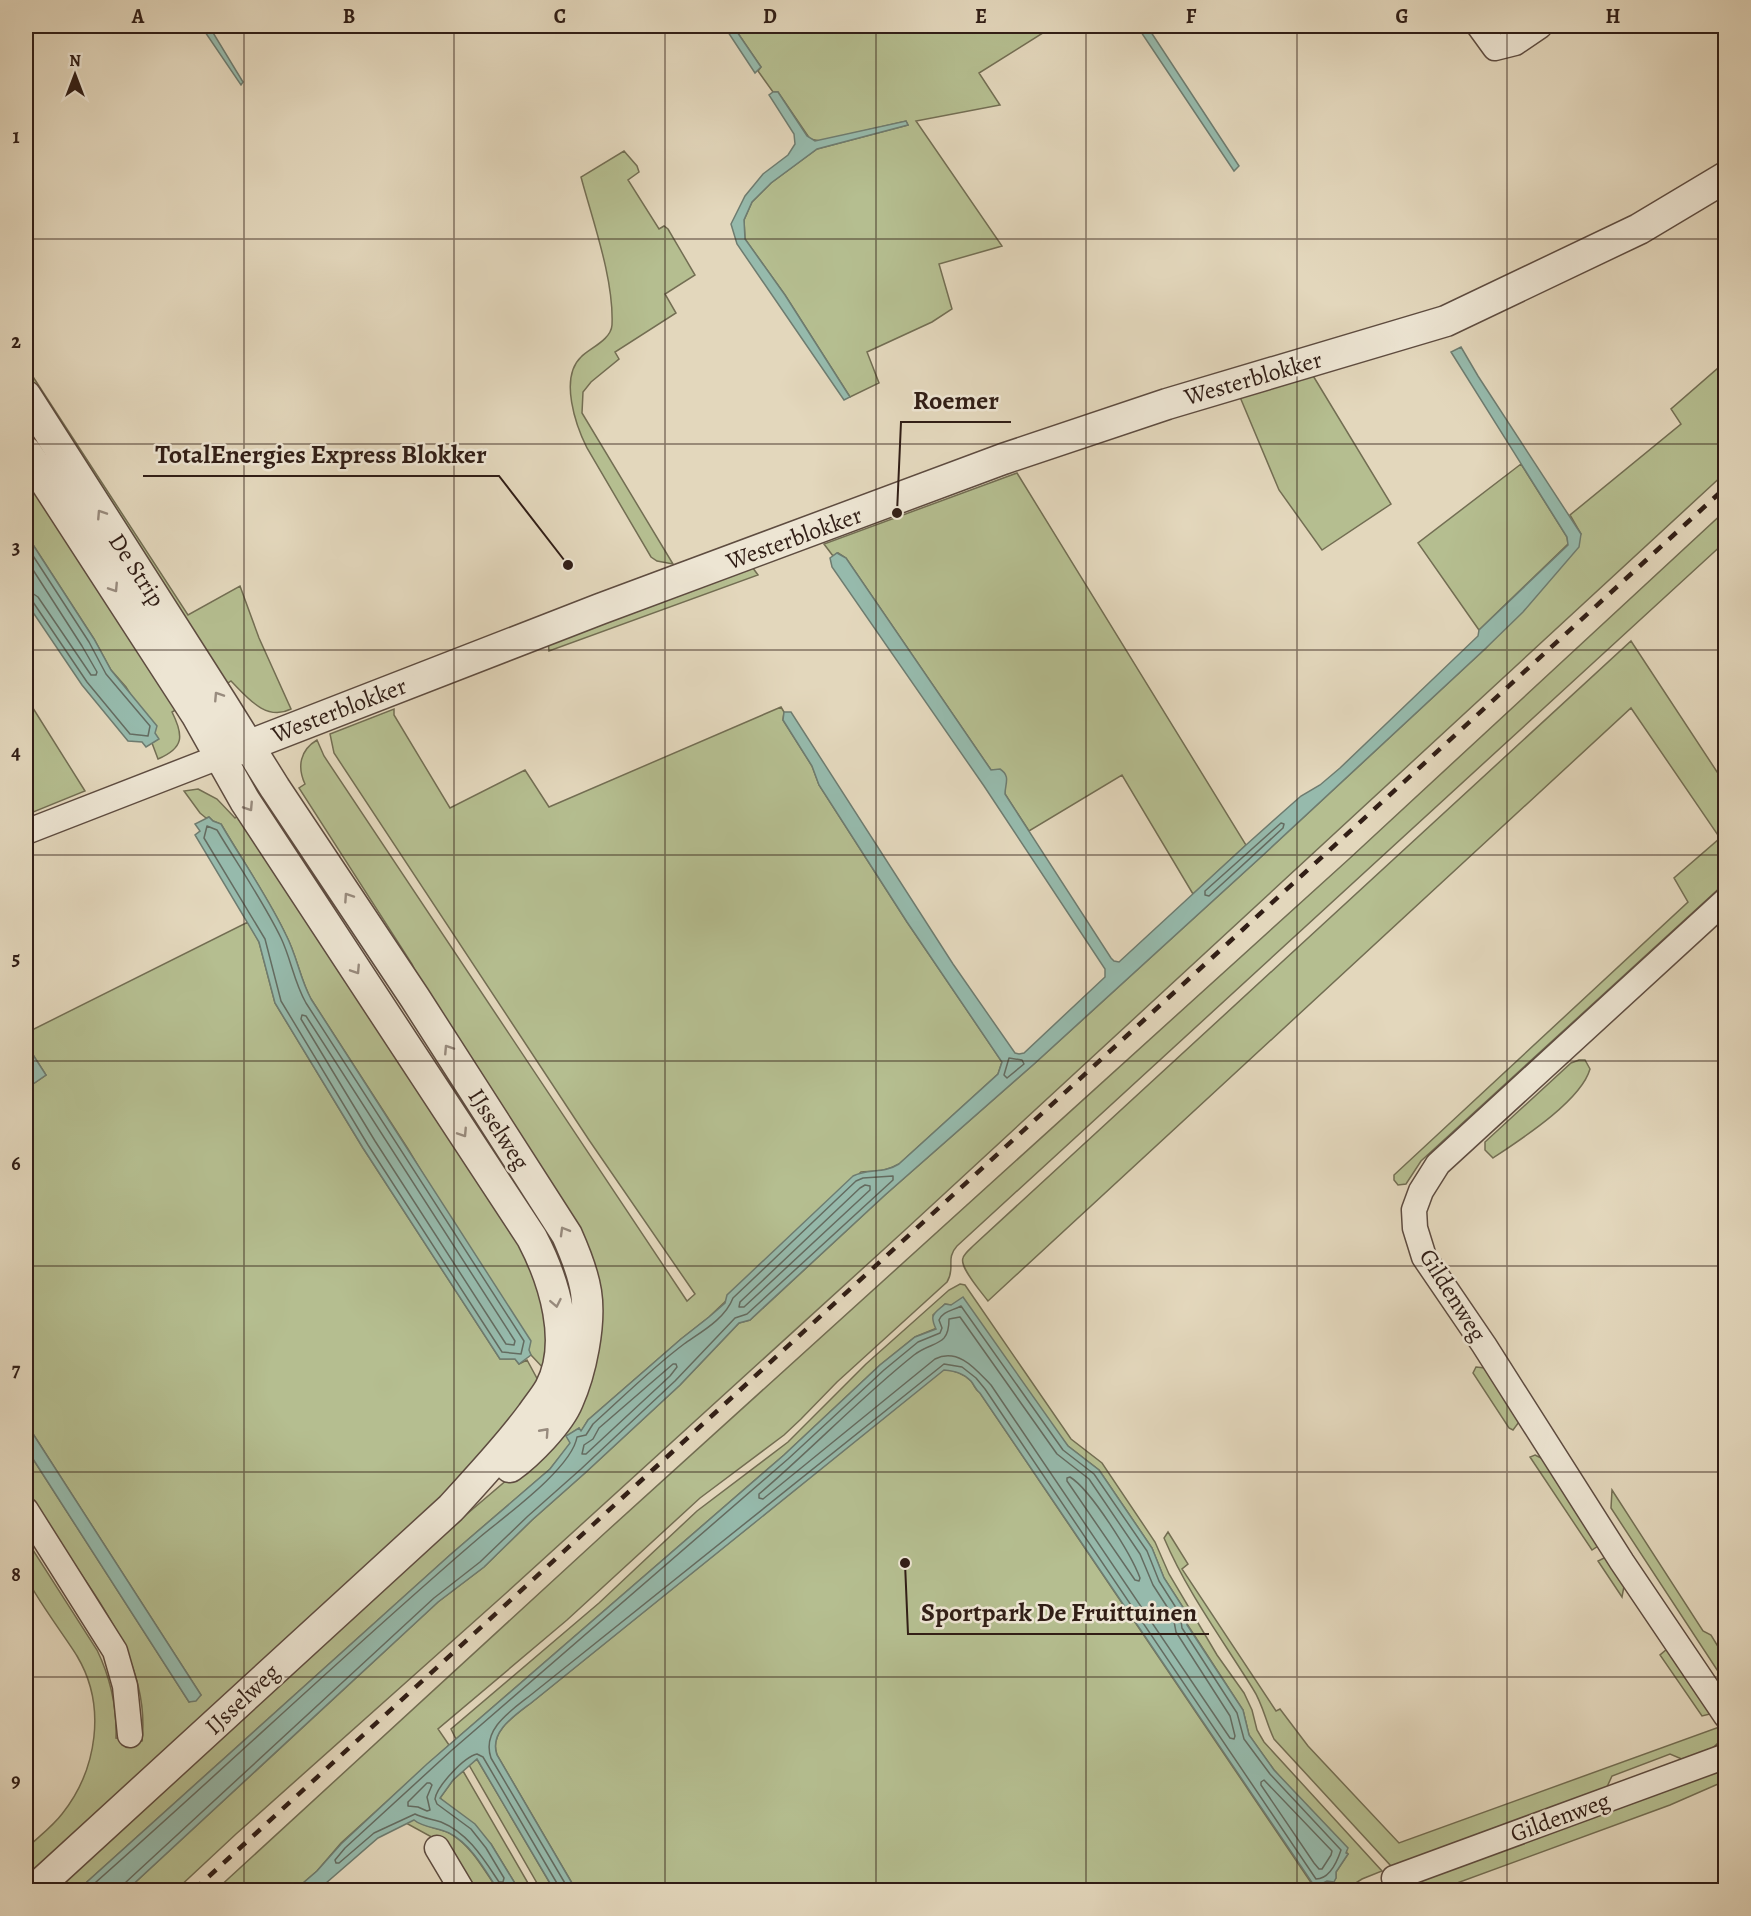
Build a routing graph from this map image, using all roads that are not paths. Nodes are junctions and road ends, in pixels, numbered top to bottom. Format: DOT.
graph roads {
  1 [pos="1479,26"];
  2 [pos="1540,26"];
  3 [pos="1725,177"];
  4 [pos="26,396"];
  5 [pos="26,452"];
  6 [pos="249,745"];
  7 [pos="219,757"];
  8 [pos="26,832"];
  9 [pos="1725,900"];
  10 [pos="451,1508"];
  11 [pos="26,1510"];
  12 [pos="1725,1716"];
  13 [pos="130,1735"];
  14 [pos="1725,1756"];
  15 [pos="437,1848"];
  16 [pos="1394,1878"];
  17 [pos="34,1890"];
  18 [pos="462,1890"];
  1 -- 2 [label="street"];
  3 -- 6 [label="street, Westerblokker"];
  6 -- 4 [label="street, De Strip, one-way"];
  5 -- 7 [label="street, De Strip, one-way"];
  6 -- 7 [label="street, Westerblokker"];
  10 -- 6 [label="street, IJsselweg, one-way"];
  7 -- 8 [label="street, Westerblokker"];
  7 -- 10 [label="street, IJsselweg, one-way"];
  9 -- 12 [label="street, Gildenweg"];
  10 -- 17 [label="street, IJsselweg"];
  11 -- 13 [label="street"];
  14 -- 16 [label="street, Gildenweg"];
  15 -- 18 [label="street"];
}
